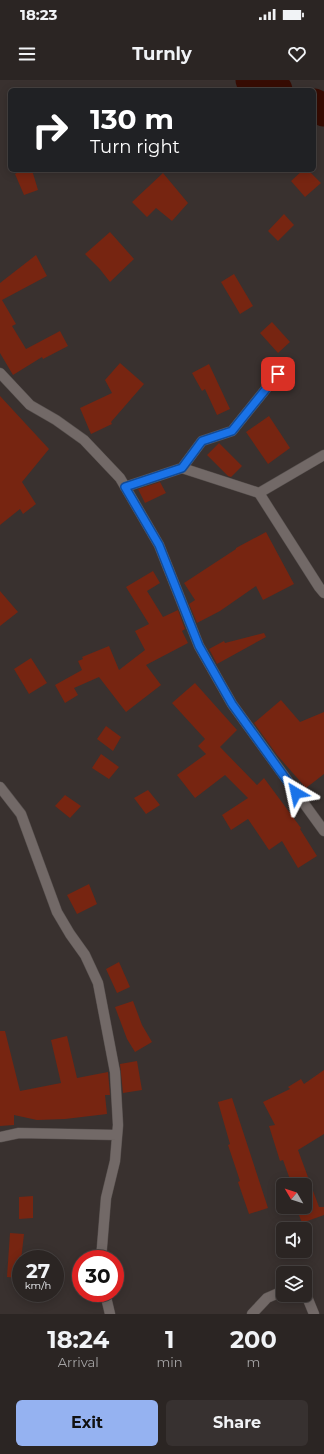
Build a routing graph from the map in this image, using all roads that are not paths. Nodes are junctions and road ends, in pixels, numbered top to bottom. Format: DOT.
graph roads {
  1 [pos="0,373"];
  2 [pos="278,374"];
  3 [pos="324,455"];
  4 [pos="182,468"];
  5 [pos="125,487"];
  6 [pos="259,493"];
  7 [pos="324,593"];
  8 [pos="0,787"];
  9 [pos="324,831"];
  10 [pos="117,1135"];
  11 [pos="0,1137"];
  12 [pos="102,1250"];
  13 [pos="276,1294"];
  14 [pos="107,1302"];
  15 [pos="309,1302"];
  16 [pos="109,1313"];
  17 [pos="252,1314"];
  18 [pos="314,1314"];
  1 -- 5 [label="street"];
  2 -- 4 [label="street"];
  3 -- 6 [label="street"];
  4 -- 5 [label="street"];
  4 -- 6 [label="street"];
  5 -- 9 [label="street"];
  6 -- 7 [label="street"];
  8 -- 10 [label="street"];
  10 -- 11 [label="street"];
  10 -- 12 [label="street"];
  13 -- 17 [label="street"];
  14 -- 16 [label="street"];
  15 -- 18 [label="street"];
}
